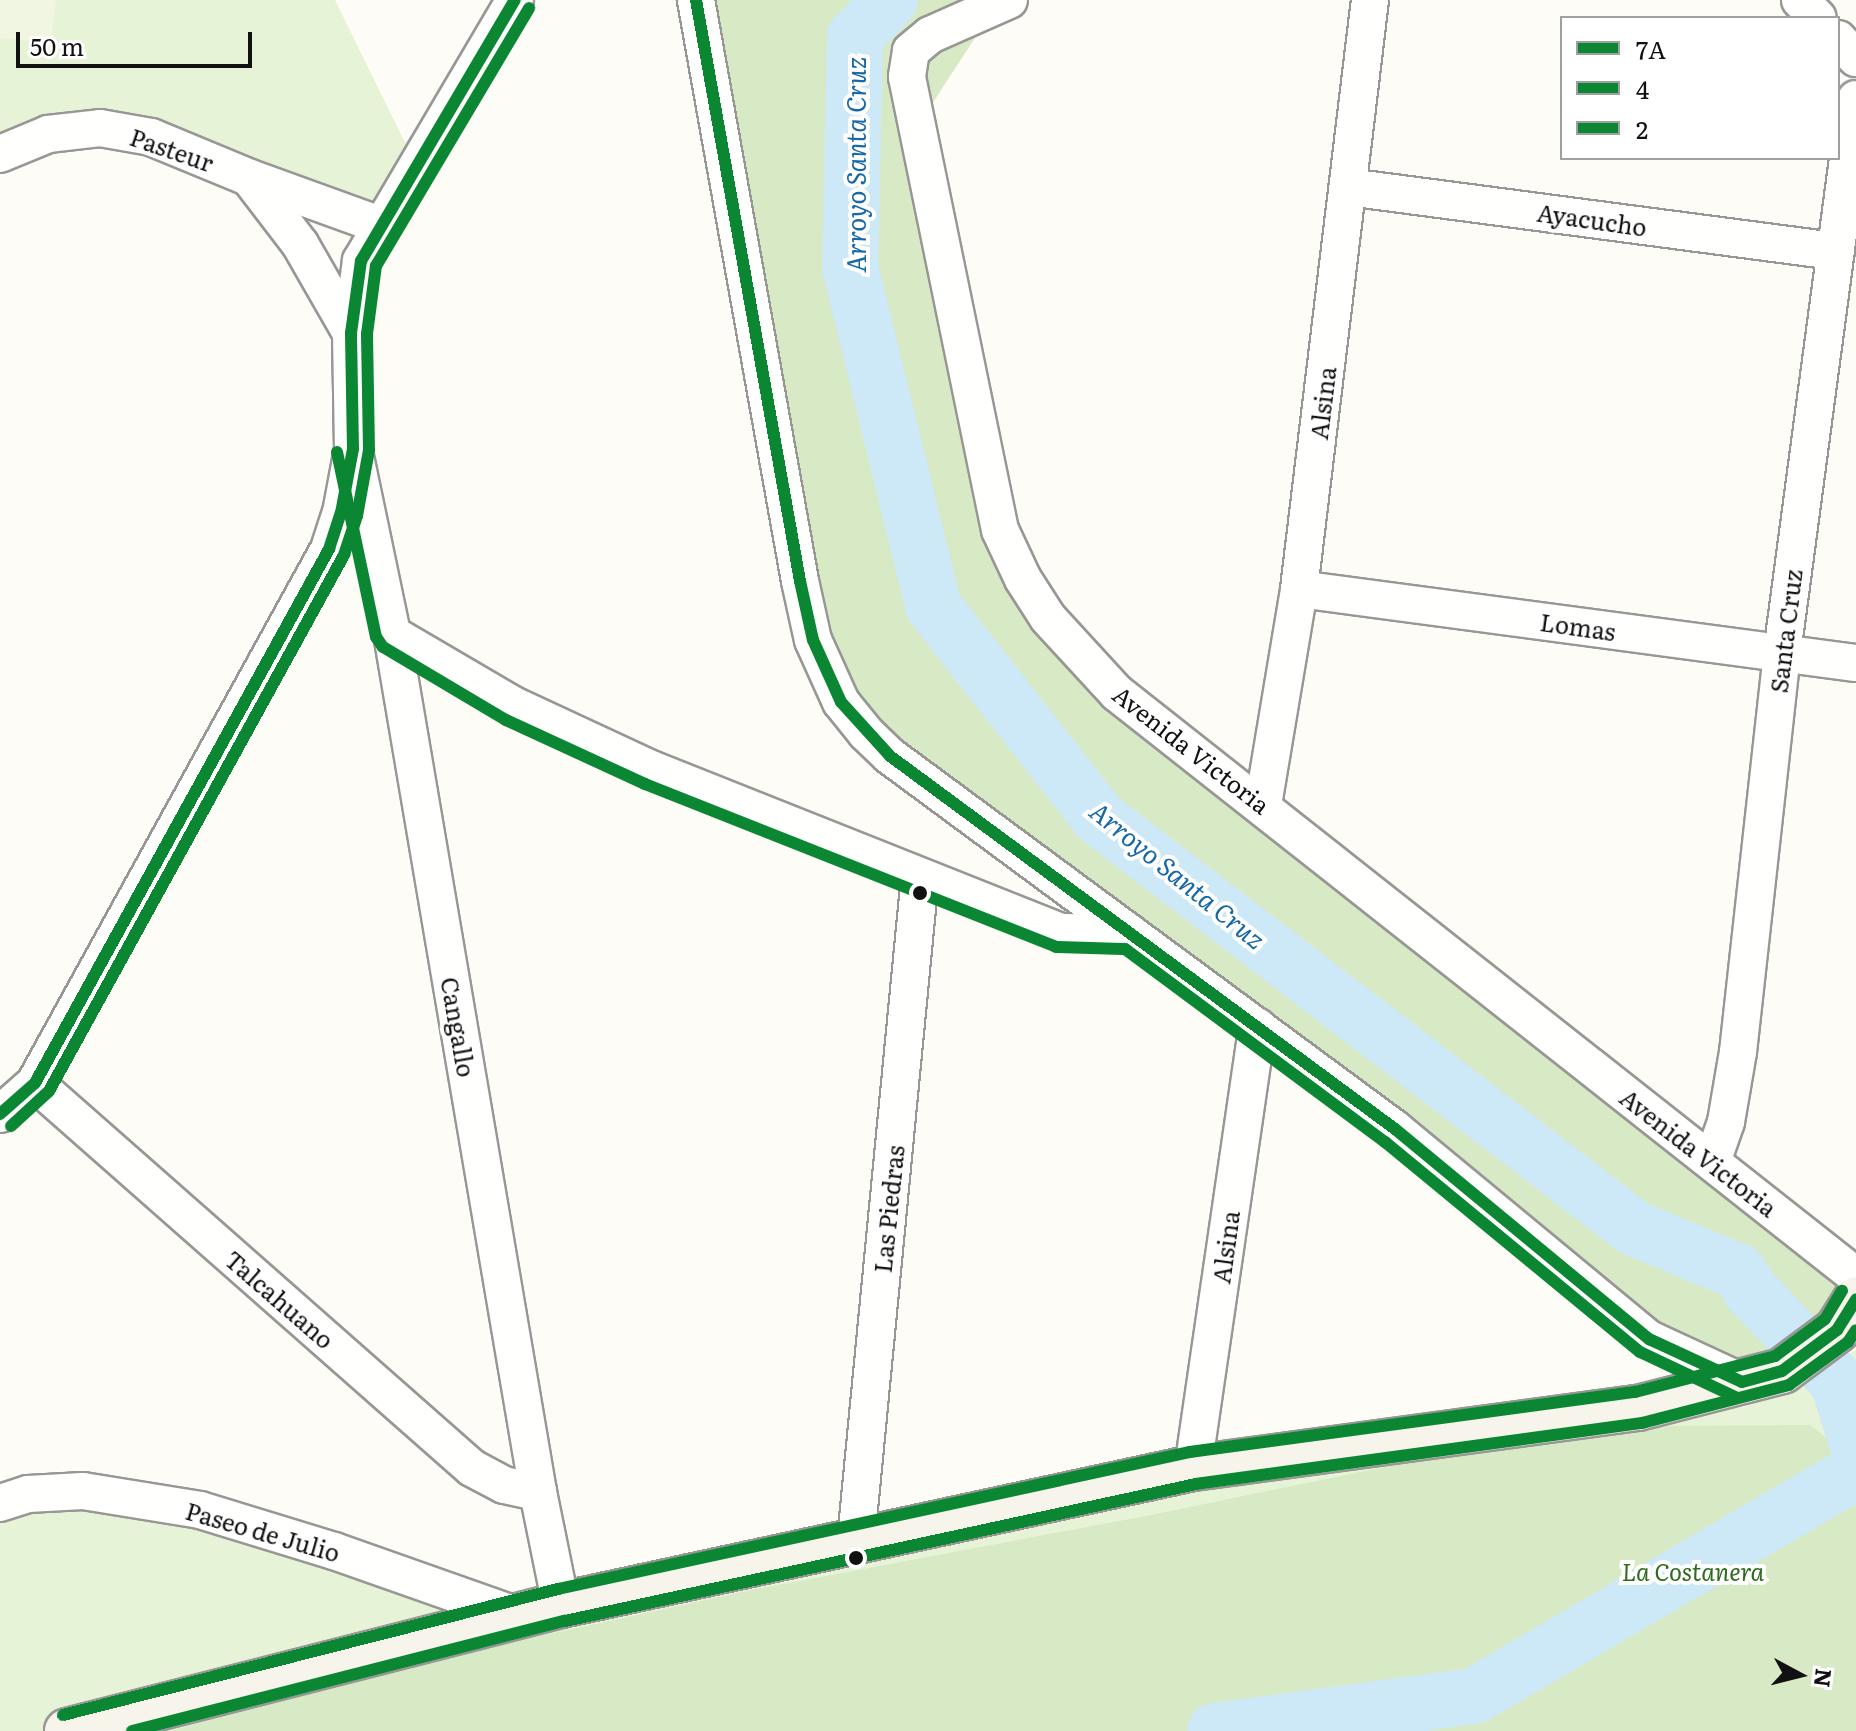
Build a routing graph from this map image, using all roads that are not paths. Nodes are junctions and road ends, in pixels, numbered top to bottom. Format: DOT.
graph roads {
  1 [pos="515,0"];
  2 [pos="696,0"];
  3 [pos="1009,0"];
  4 [pos="1370,0"];
  5 [pos="1800,0"];
  6 [pos="1816,16"];
  7 [pos="1840,41"];
  8 [pos="1856,58"];
  9 [pos="1856,99"];
  10 [pos="0,154"];
  11 [pos="1850,173"];
  12 [pos="250,178"];
  13 [pos="1348,187"];
  14 [pos="380,225"];
  15 [pos="1836,251"];
  16 [pos="351,333"];
  17 [pos="353,449"];
  18 [pos="1299,589"];
  19 [pos="392,634"];
  20 [pos="1782,653"];
  21 [pos="1856,663"];
  22 [pos="1263,805"];
  23 [pos="920,877"];
  24 [pos="1130,933"];
  25 [pos="1257,1027"];
  26 [pos="35,1083"];
  27 [pos="0,1114"];
  28 [pos="1712,1162"];
  29 [pos="1856,1276"];
  30 [pos="1847,1315"];
  31 [pos="1762,1376"];
  32 [pos="1193,1468"];
  33 [pos="538,1492"];
  34 [pos="0,1503"];
  35 [pos="856,1540"];
  36 [pos="561,1605"];
  37 [pos="519,1616"];
  38 [pos="67,1731"];
  1 -- 14 [label="street"];
  2 -- 24 [label="street"];
  3 -- 22 [label="street, Avenida Victoria"];
  4 -- 13 [label="street, Alsina"];
  5 -- 6 [label="street"];
  7 -- 8 [label="street"];
  9 -- 11 [label="street, Santa Cruz"];
  10 -- 12 [label="street, Pasteur"];
  11 -- 15 [label="street, Santa Cruz"];
  12 -- 14 [label="street, Pasteur"];
  12 -- 16 [label="street"];
  13 -- 15 [label="street, Ayacucho"];
  13 -- 18 [label="street, Alsina"];
  14 -- 16 [label="street"];
  15 -- 20 [label="street, Santa Cruz"];
  16 -- 17 [label="street"];
  17 -- 19 [label="street, Cangallo"];
  17 -- 26 [label="street"];
  18 -- 20 [label="street, Lomas"];
  18 -- 22 [label="street, Alsina"];
  19 -- 23 [label="street"];
  19 -- 33 [label="street, Cangallo"];
  20 -- 21 [label="street, Lomas"];
  20 -- 28 [label="street, Santa Cruz"];
  22 -- 28 [label="street, Avenida Victoria"];
  23 -- 24 [label="street"];
  23 -- 35 [label="street, Las Piedras"];
  24 -- 25 [label="street"];
  25 -- 31 [label="street"];
  25 -- 32 [label="street, Alsina"];
  26 -- 27 [label="street"];
  26 -- 33 [label="street, Talcahuano"];
  28 -- 29 [label="street, Avenida Victoria"];
  30 -- 31 [label="street"];
  31 -- 32 [label="street"];
  32 -- 35 [label="street"];
  33 -- 36 [label="street, Cangallo"];
  34 -- 37 [label="street, Paseo de Julio"];
  35 -- 36 [label="street"];
  36 -- 37 [label="street"];
  37 -- 38 [label="street"];
}
